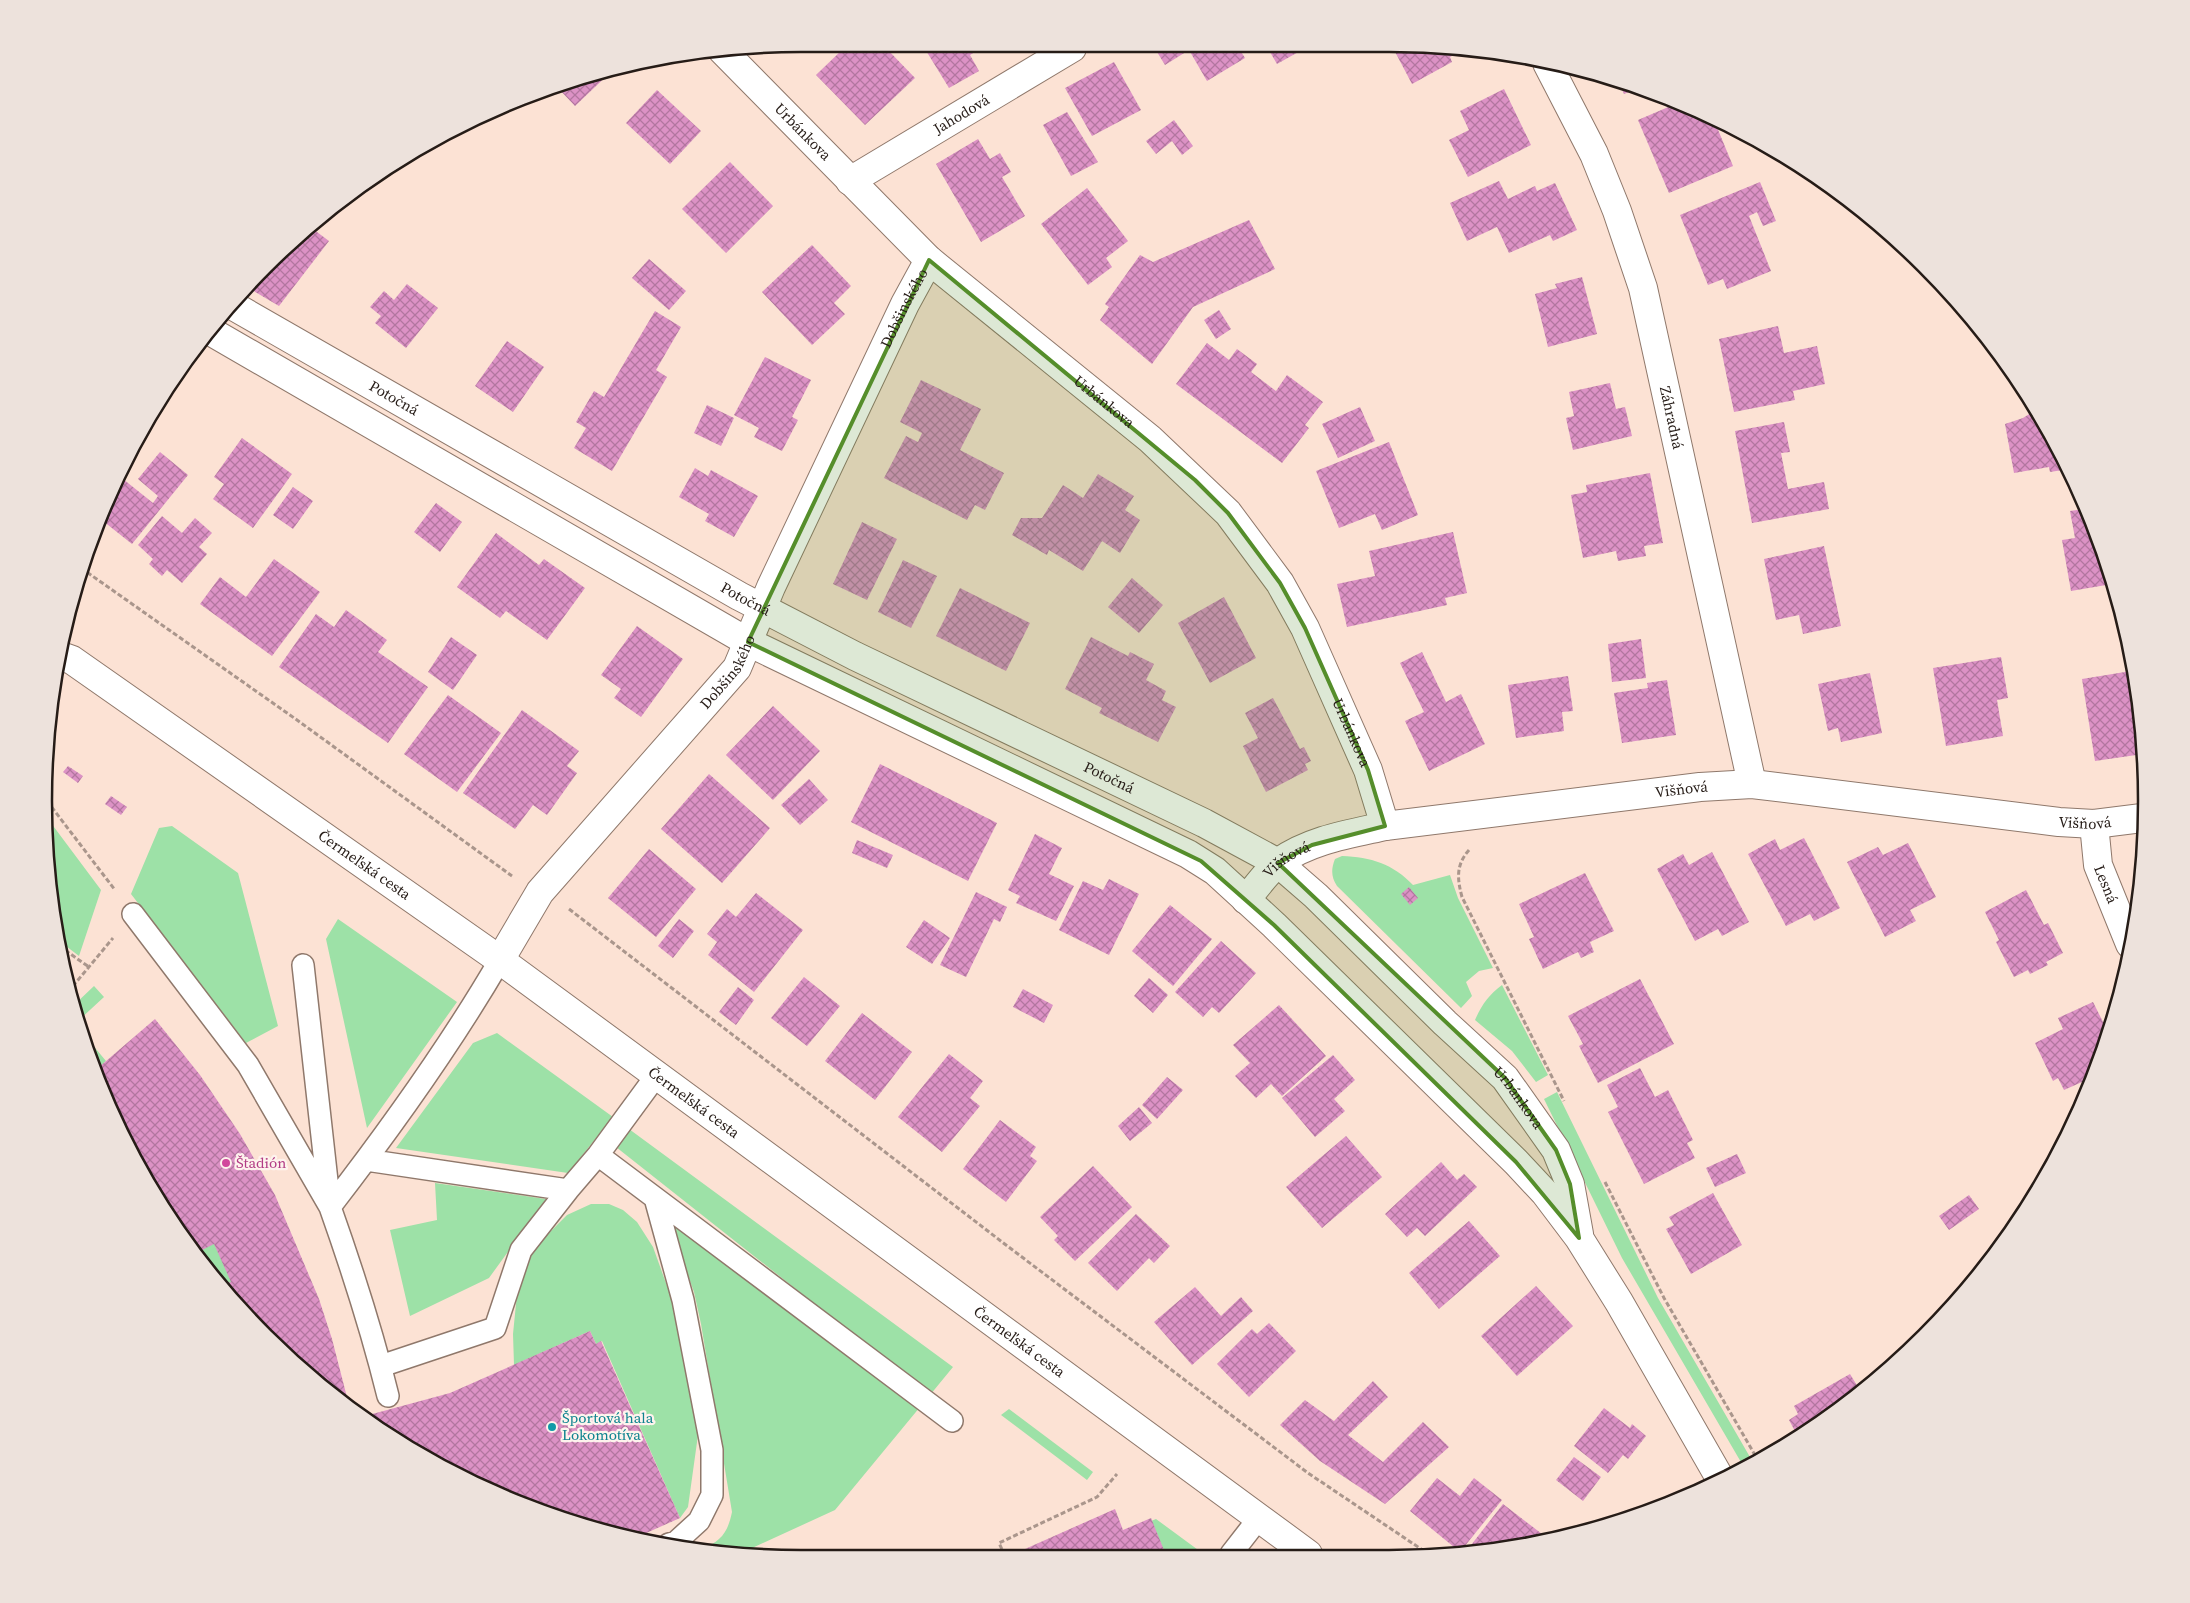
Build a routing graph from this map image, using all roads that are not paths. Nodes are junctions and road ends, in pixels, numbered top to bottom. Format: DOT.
graph roads {
  1 [pos="1065,52"];
  2 [pos="728,57"];
  3 [pos="1552,71"];
  4 [pos="850,181"];
  5 [pos="928,260"];
  6 [pos="238,308"];
  7 [pos="216,335"];
  8 [pos="762,608"];
  9 [pos="748,642"];
  10 [pos="67,655"];
  11 [pos="1752,784"];
  12 [pos="2137,819"];
  13 [pos="2094,824"];
  14 [pos="1385,826"];
  15 [pos="1278,863"];
  16 [pos="1246,900"];
  17 [pos="133,914"];
  18 [pos="2125,933"];
  19 [pos="500,960"];
  20 [pos="303,965"];
  21 [pos="656,1076"];
  22 [pos="598,1156"];
  23 [pos="366,1160"];
  24 [pos="568,1190"];
  25 [pos="655,1198"];
  26 [pos="330,1207"];
  27 [pos="1579,1238"];
  28 [pos="381,1366"];
  29 [pos="388,1396"];
  30 [pos="952,1421"];
  31 [pos="1718,1474"];
  32 [pos="1259,1518"];
  33 [pos="678,1540"];
  34 [pos="1234,1550"];
  35 [pos="1303,1550"];
  1 -- 4 [label="street, Jahodová"];
  2 -- 4 [label="street, Urbánkova"];
  3 -- 11 [label="street, Záhradná"];
  4 -- 5 [label="street, Urbánkova"];
  5 -- 8 [label="street, Dobšinského"];
  5 -- 14 [label="street, Urbánkova"];
  6 -- 8 [label="street, Potočná"];
  7 -- 9 [label="street"];
  8 -- 9 [label="street, Dobšinského"];
  8 -- 15 [label="street, Potočná"];
  9 -- 16 [label="street"];
  9 -- 19 [label="street, Dobšinského"];
  10 -- 19 [label="street, Čermeľská cesta"];
  11 -- 13 [label="street, Višňová"];
  11 -- 14 [label="street, Višňová"];
  12 -- 13 [label="street, Višňová"];
  13 -- 18 [label="street, Lesná"];
  14 -- 15 [label="street, Višňová"];
  15 -- 16 [label="street, Višňová"];
  15 -- 27 [label="street, Urbánkova"];
  16 -- 27 [label="street, Urbánkova"];
  17 -- 26 [label="lane"];
  19 -- 21 [label="street, Čermeľská cesta"];
  19 -- 23 [label="lane"];
  20 -- 26 [label="lane"];
  21 -- 22 [label="lane"];
  21 -- 32 [label="street, Čermeľská cesta"];
  22 -- 24 [label="lane"];
  22 -- 25 [label="lane"];
  23 -- 24 [label="lane"];
  23 -- 26 [label="lane"];
  24 -- 28 [label="lane"];
  25 -- 30 [label="lane"];
  25 -- 33 [label="lane"];
  26 -- 28 [label="lane"];
  27 -- 31 [label="street, Urbánkova"];
  28 -- 29 [label="lane"];
  32 -- 34 [label="lane"];
  32 -- 35 [label="street, Čermeľská cesta"];
}
